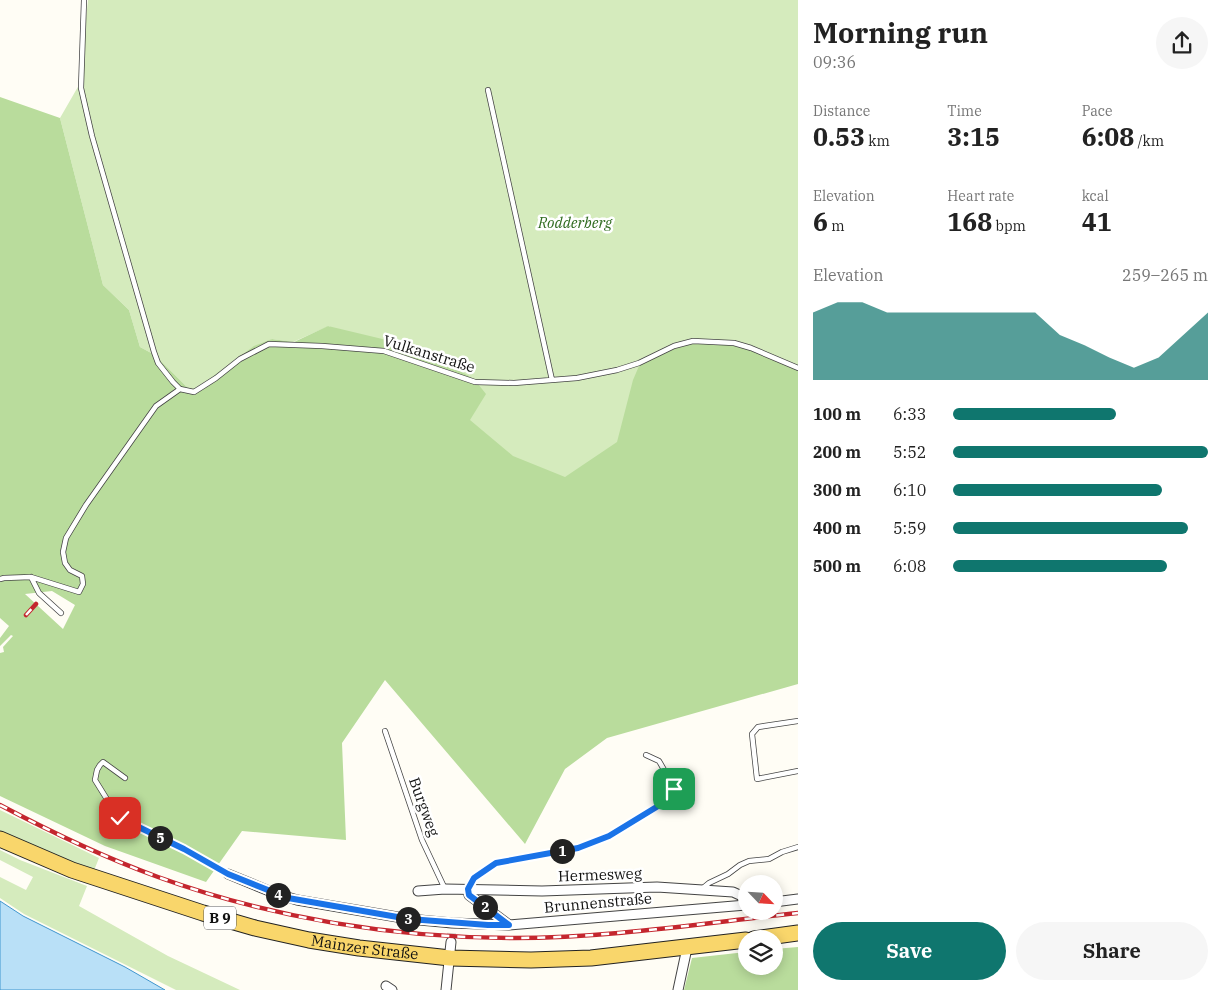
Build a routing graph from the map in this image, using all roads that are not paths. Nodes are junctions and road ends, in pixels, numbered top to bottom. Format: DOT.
graph roads {
  1 [pos="83,1"];
  2 [pos="488,90"];
  3 [pos="798,368"];
  4 [pos="552,380"];
  5 [pos="180,389"];
  6 [pos="31,577"];
  7 [pos="0,580"];
  8 [pos="61,613"];
  9 [pos="798,721"];
  10 [pos="385,731"];
  11 [pos="646,755"];
  12 [pos="798,771"];
  13 [pos="125,778"];
  14 [pos="0,839"];
  15 [pos="798,847"];
  16 [pos="228,874"];
  17 [pos="449,889"];
  18 [pos="468,889"];
  19 [pos="702,889"];
  20 [pos="418,892"];
  21 [pos="738,894"];
  22 [pos="798,899"];
  23 [pos="783,901"];
  24 [pos="738,906"];
  25 [pos="509,925"];
  26 [pos="798,933"];
  27 [pos="783,935"];
  28 [pos="738,941"];
  29 [pos="451,942"];
  30 [pos="687,948"];
  31 [pos="450,958"];
  32 [pos="446,990"];
  33 [pos="678,990"];
  1 -- 5 [label="lane"];
  2 -- 4 [label="lane"];
  3 -- 4 [label="lane, Vulkanstraße"];
  4 -- 5 [label="lane, Vulkanstraße"];
  5 -- 6 [label="lane"];
  6 -- 7 [label="lane"];
  6 -- 8 [label="lane"];
  9 -- 12 [label="lane"];
  10 -- 17 [label="lane, Burgweg"];
  11 -- 18 [label="lane"];
  13 -- 16 [label="lane"];
  14 -- 31 [label="main road, Mainzer Straße / B 9"];
  15 -- 19 [label="lane"];
  16 -- 25 [label="street, Brunnenstraße"];
  17 -- 18 [label="street, Hermesweg"];
  17 -- 20 [label="street, Hermesweg"];
  18 -- 19 [label="street, Hermesweg"];
  18 -- 25 [label="street"];
  19 -- 21 [label="street, Hermesweg"];
  22 -- 23 [label="street"];
  24 -- 25 [label="street, Brunnenstraße"];
  26 -- 27 [label="main road"];
  28 -- 30 [label="main road, Mainzer Straße / B 9"];
  29 -- 31 [label="street"];
  30 -- 31 [label="main road, Mainzer Straße / B 9"];
  30 -- 33 [label="street"];
  31 -- 32 [label="street"];
}
